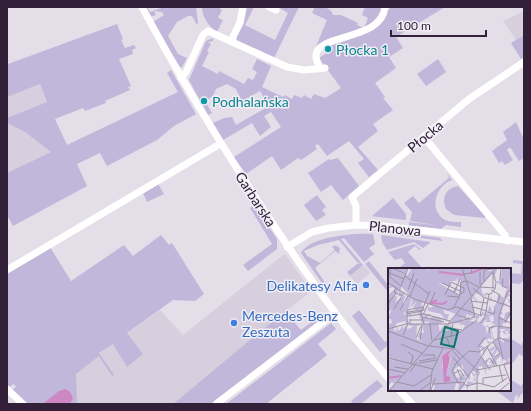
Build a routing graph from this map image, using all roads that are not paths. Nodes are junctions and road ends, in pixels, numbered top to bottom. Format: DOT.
graph roads {
  1 [pos="142,7"];
  2 [pos="243,7"];
  3 [pos="385,7"];
  4 [pos="231,41"];
  5 [pos="524,62"];
  6 [pos="181,78"];
  7 [pos="424,137"];
  8 [pos="220,144"];
  9 [pos="356,225"];
  10 [pos="508,241"];
  11 [pos="524,242"];
  12 [pos="287,247"];
  13 [pos="7,270"];
  14 [pos="335,313"];
  15 [pos="388,378"];
  16 [pos="7,389"];
  17 [pos="400,391"];
  18 [pos="23,404"];
  19 [pos="216,404"];
  20 [pos="412,404"];
  1 -- 6 [label="street, Garbarska"];
  2 -- 4 [label="street"];
  3 -- 4 [label="street"];
  4 -- 6 [label="street"];
  5 -- 7 [label="street, Płocka"];
  6 -- 8 [label="street, Garbarska"];
  7 -- 9 [label="street, Płocka"];
  7 -- 10 [label="street"];
  8 -- 12 [label="street, Garbarska"];
  8 -- 13 [label="street"];
  9 -- 10 [label="street, Planowa"];
  9 -- 12 [label="street, Planowa"];
  10 -- 11 [label="street, Planowa"];
  12 -- 14 [label="street, Garbarska"];
  14 -- 15 [label="street, Garbarska"];
  14 -- 19 [label="street"];
  16 -- 18 [label="street"];
  17 -- 20 [label="street"];
}
